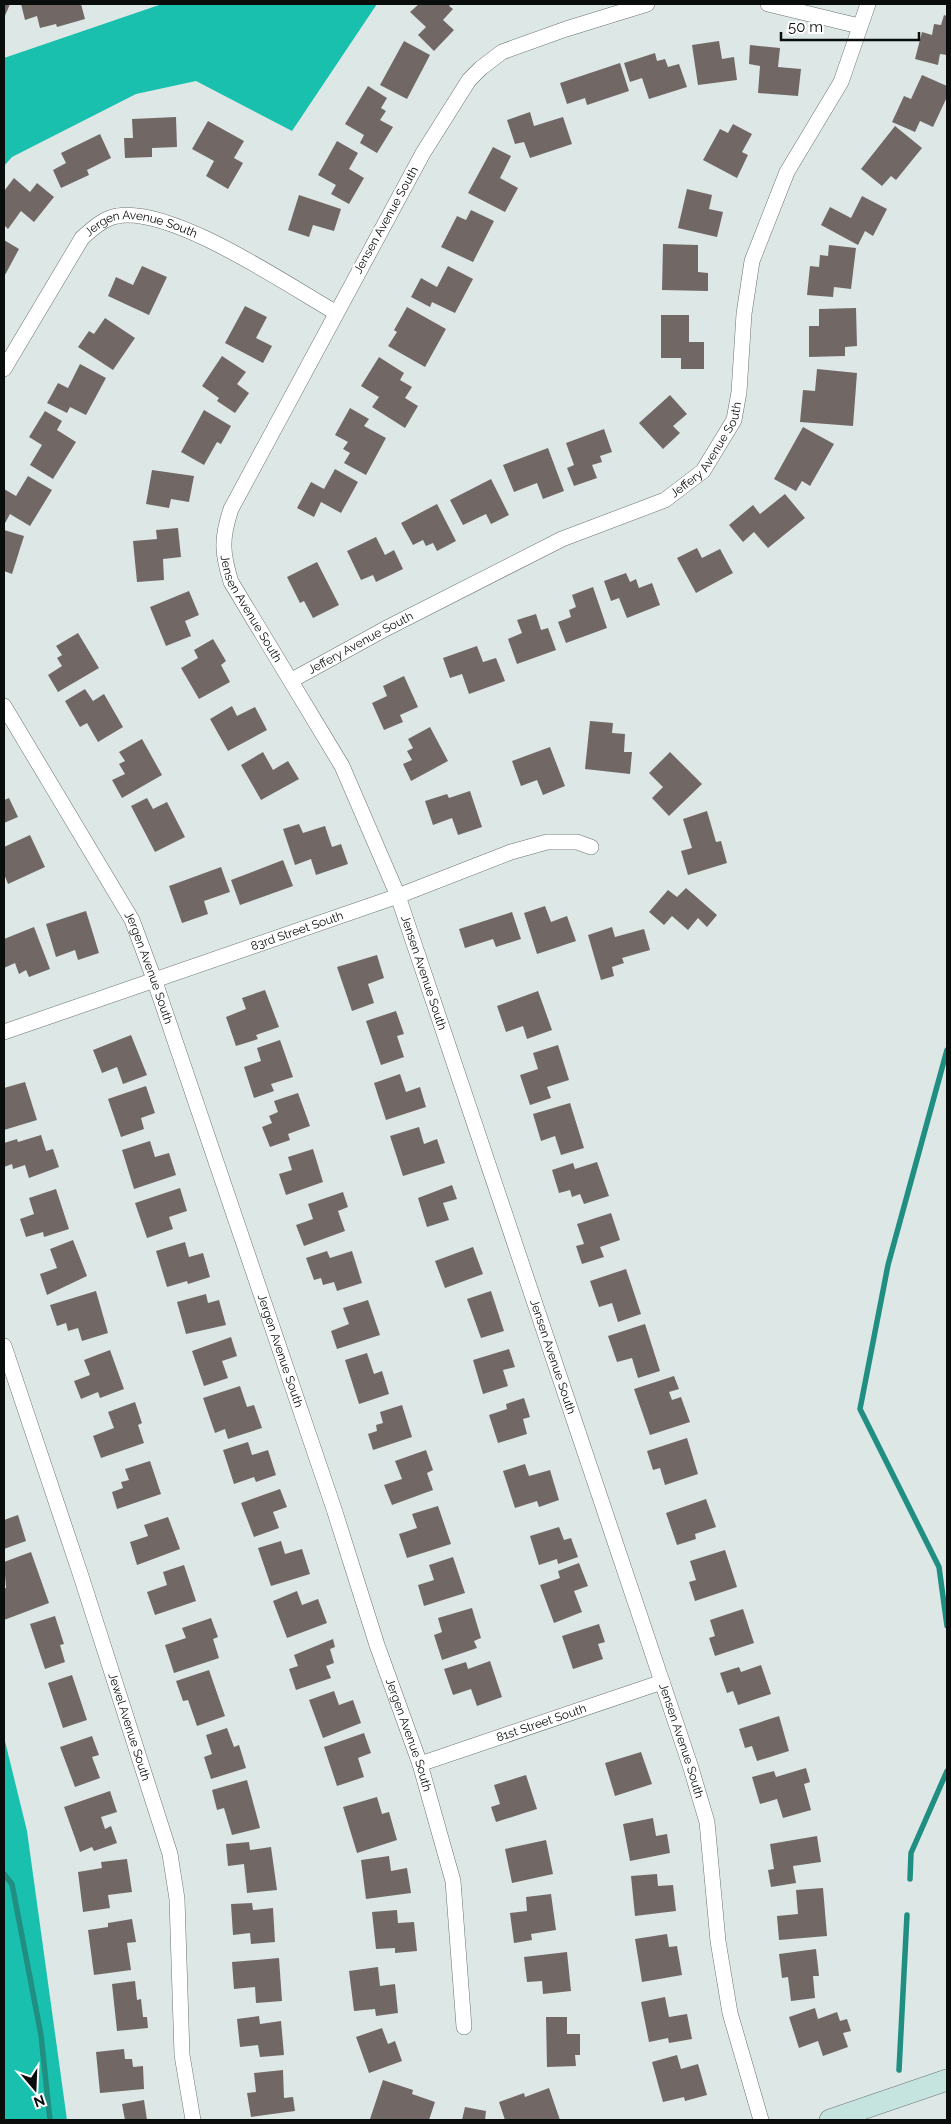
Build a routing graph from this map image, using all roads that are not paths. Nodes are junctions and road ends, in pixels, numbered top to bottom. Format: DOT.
graph roads {
  1 [pos="647,4"];
  2 [pos="768,4"];
  3 [pos="868,4"];
  4 [pos="858,26"];
  5 [pos="335,312"];
  6 [pos="4,369"];
  7 [pos="292,680"];
  8 [pos="4,706"];
  9 [pos="591,847"];
  10 [pos="398,896"];
  11 [pos="154,980"];
  12 [pos="4,1032"];
  13 [pos="4,1346"];
  14 [pos="662,1682"];
  15 [pos="420,1764"];
  16 [pos="464,2027"];
  17 [pos="947,2080"];
  18 [pos="193,2120"];
  19 [pos="761,2120"];
  20 [pos="830,2120"];
  1 -- 5 [label="street, Jensen Avenue South"];
  2 -- 4 [label="street"];
  3 -- 4 [label="street, Jeffery Avenue South"];
  4 -- 7 [label="street, Jeffery Avenue South"];
  5 -- 6 [label="street, Jergen Avenue South"];
  5 -- 7 [label="street, Jensen Avenue South"];
  7 -- 10 [label="street, Jensen Avenue South"];
  8 -- 11 [label="street, Jergen Avenue South"];
  9 -- 10 [label="street, 83rd Street South"];
  10 -- 11 [label="street, 83rd Street South"];
  10 -- 14 [label="street, Jensen Avenue South"];
  11 -- 12 [label="street, 83rd Street South"];
  11 -- 15 [label="street, Jergen Avenue South"];
  13 -- 18 [label="street, Jewel Avenue South"];
  14 -- 15 [label="street, 81st Street South"];
  14 -- 19 [label="street, Jensen Avenue South"];
  15 -- 16 [label="street, Jergen Avenue South"];
  17 -- 20 [label="main road"];
}
